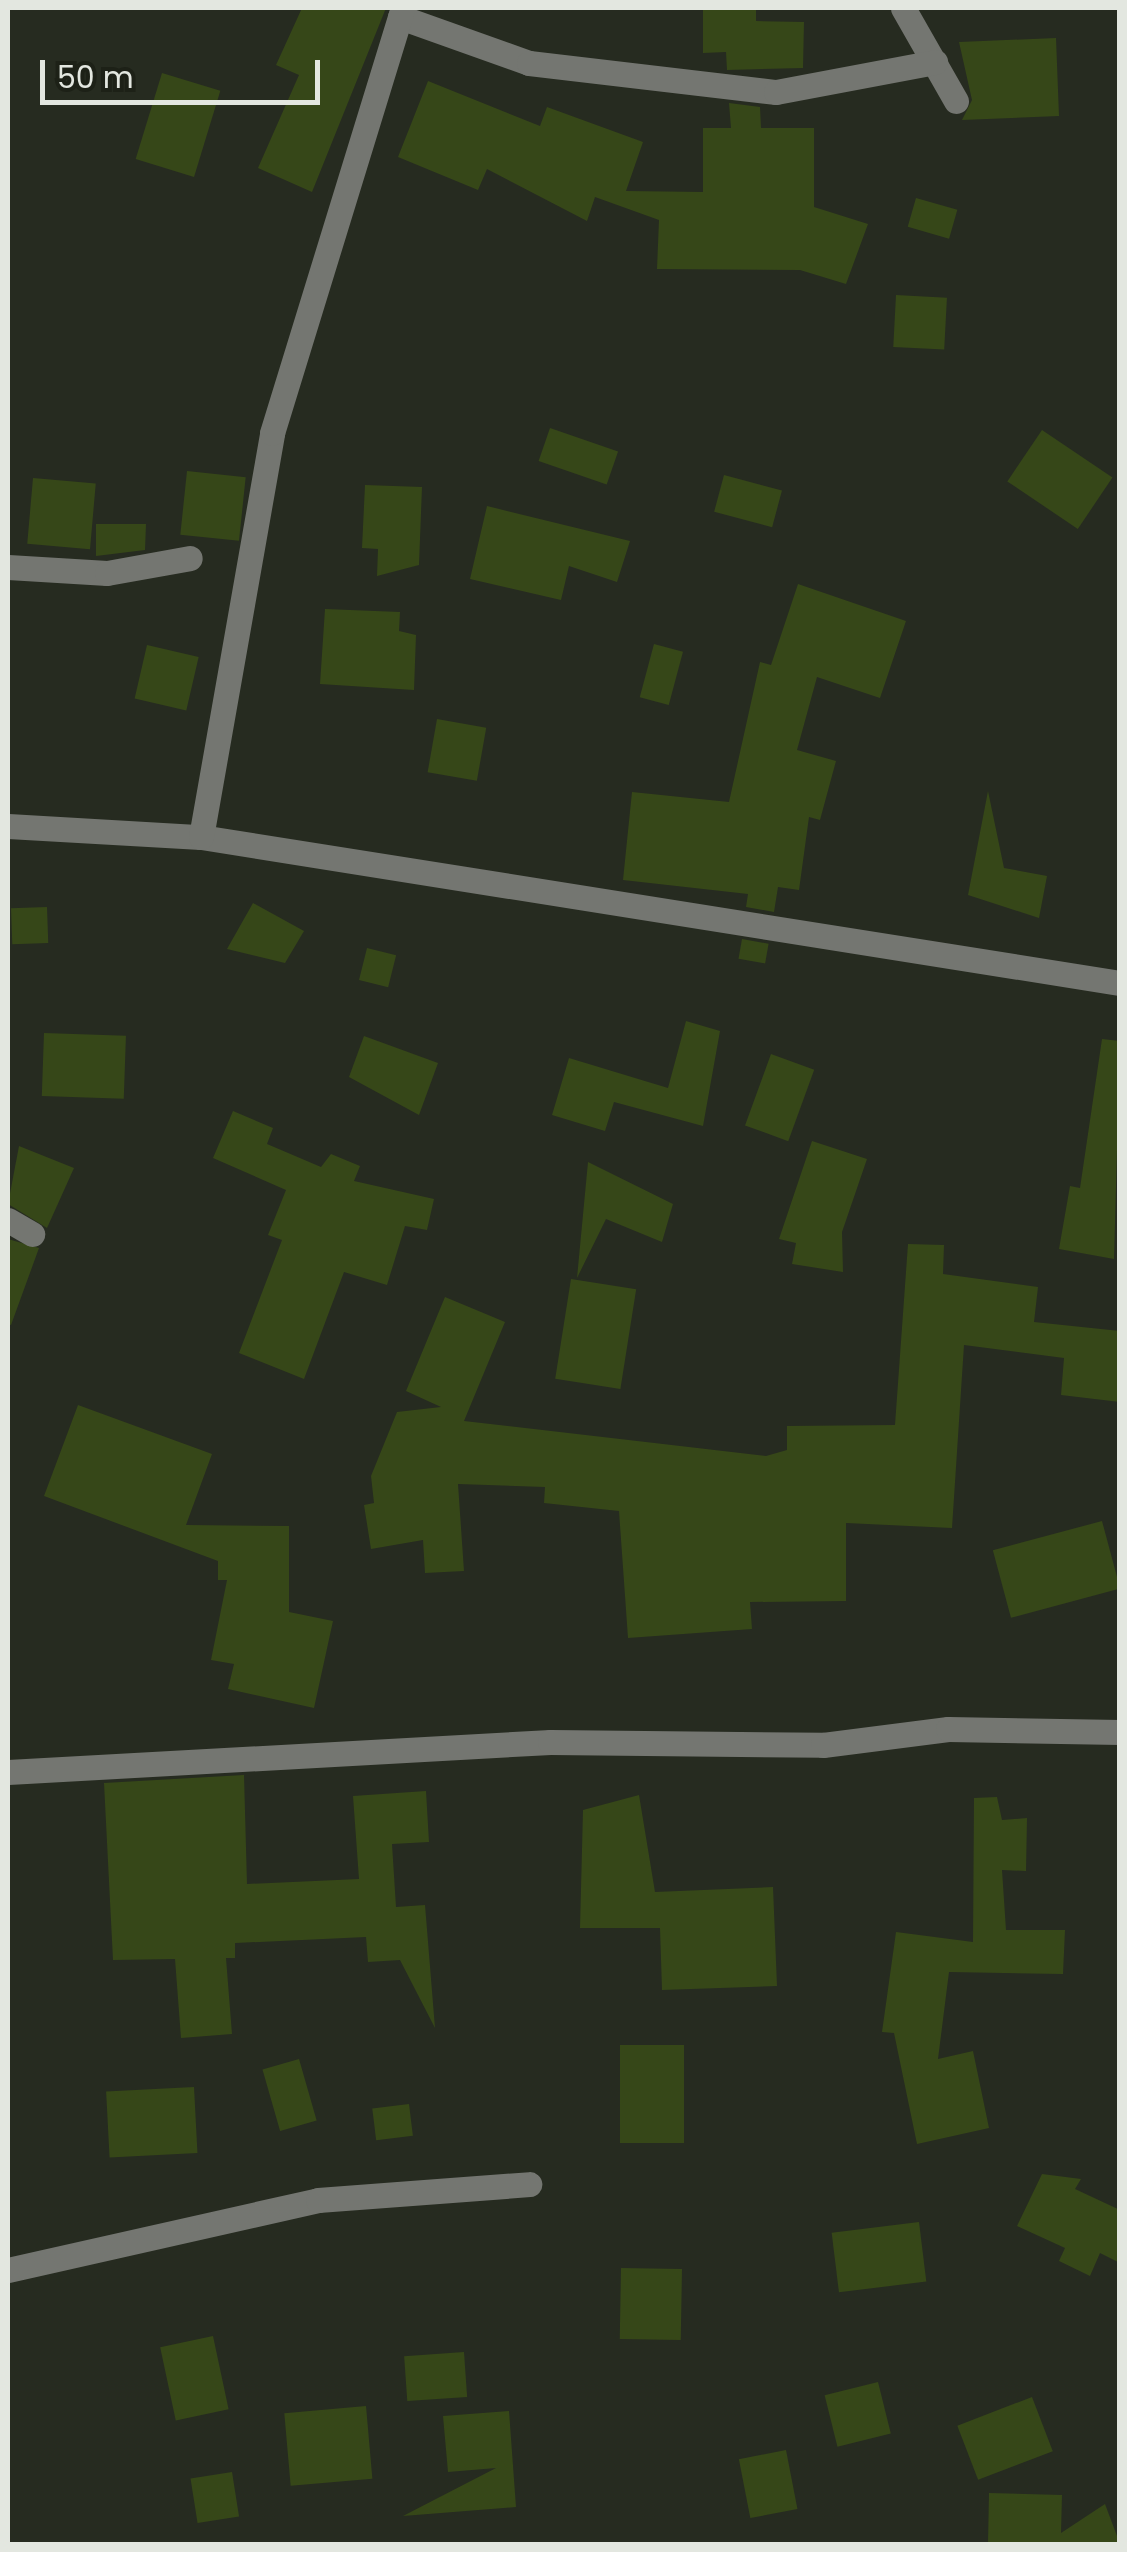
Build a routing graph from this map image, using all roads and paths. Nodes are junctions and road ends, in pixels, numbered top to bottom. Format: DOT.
graph roads {
  1 [pos="903,8"];
  2 [pos="402,12"];
  3 [pos="935,62"];
  4 [pos="956,101"];
  5 [pos="190,558"];
  6 [pos="8,567"];
  7 [pos="8,826"];
  8 [pos="201,837"];
  9 [pos="1120,983"];
  10 [pos="8,1220"];
  11 [pos="32,1234"];
  12 [pos="1120,1732"];
  13 [pos="8,1772"];
  14 [pos="528,2184"];
  15 [pos="8,2270"];
  1 -- 3 [label="street"];
  2 -- 3 [label="street"];
  2 -- 8 [label="street"];
  3 -- 4 [label="street"];
  5 -- 6 [label="street"];
  7 -- 8 [label="street"];
  8 -- 9 [label="street"];
  10 -- 11 [label="street"];
  12 -- 13 [label="street"];
  14 -- 15 [label="street"];
}
